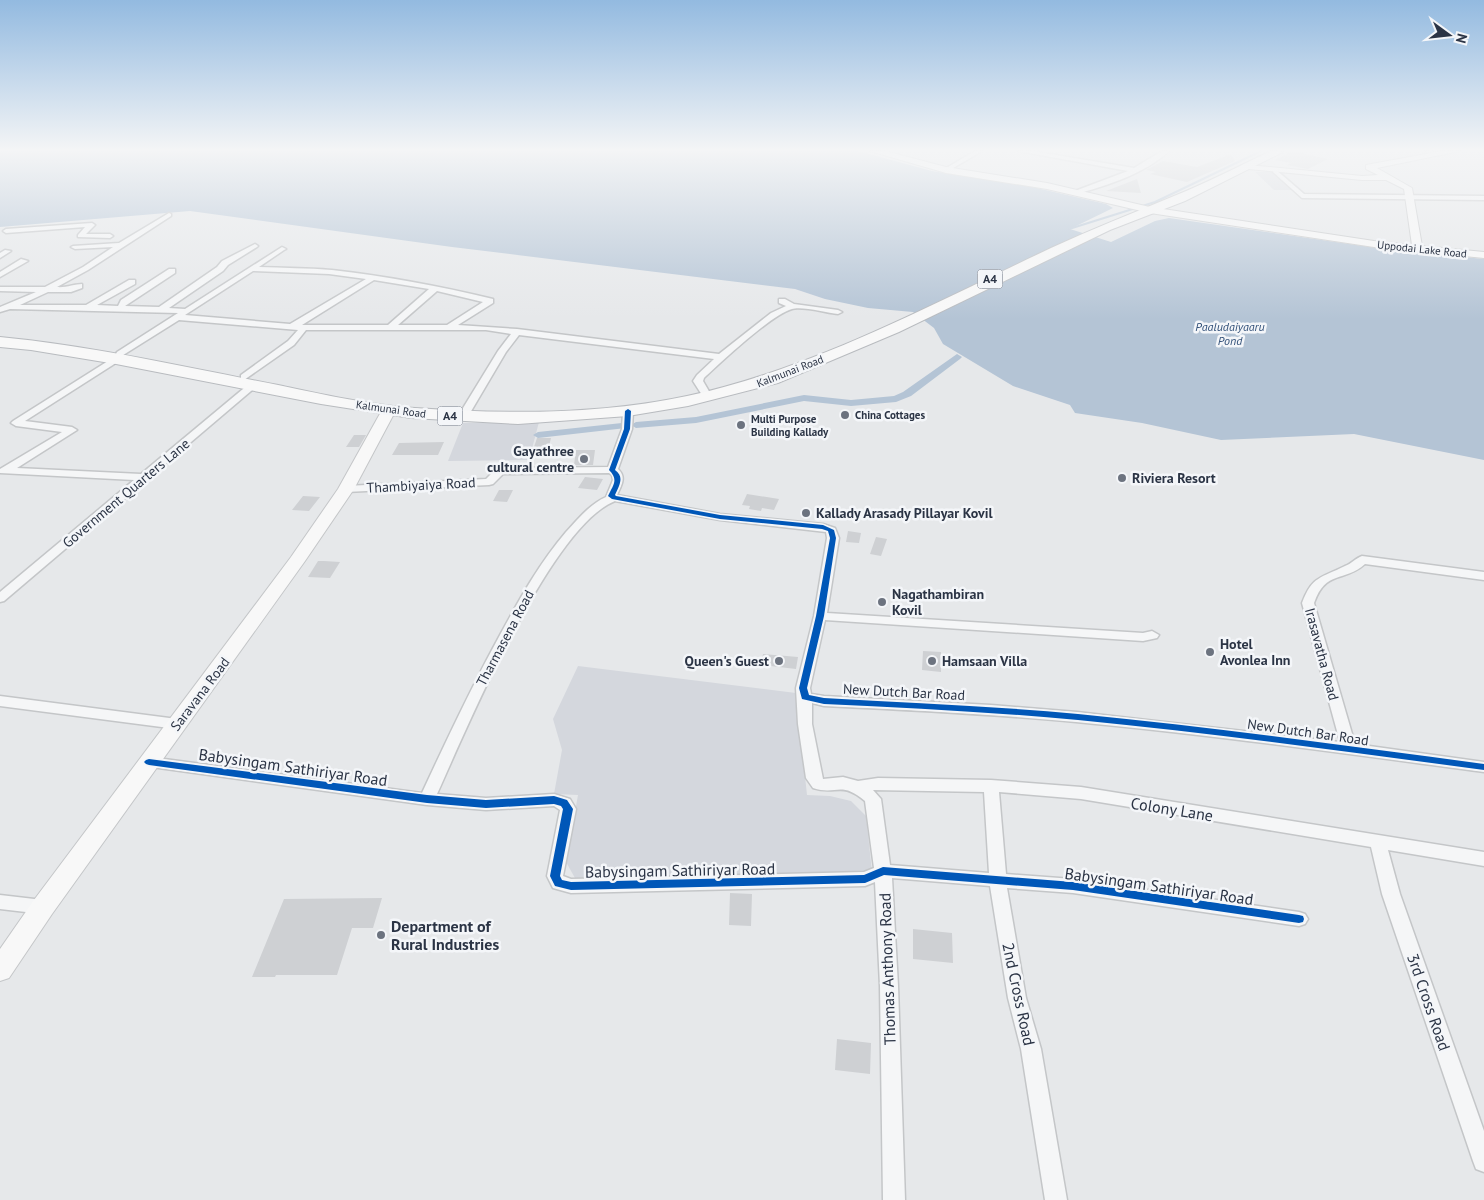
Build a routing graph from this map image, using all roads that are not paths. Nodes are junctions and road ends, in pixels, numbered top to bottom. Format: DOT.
graph roads {
  1 [pos="1138,207"];
  2 [pos="1151,207"];
  3 [pos="1151,207"];
  4 [pos="1411,207"];
  5 [pos="1146,209"];
  6 [pos="169,215"];
  7 [pos="2,232"];
  8 [pos="110,236"];
  9 [pos="118,245"];
  10 [pos="255,246"];
  11 [pos="75,247"];
  12 [pos="282,249"];
  13 [pos="1418,249"];
  14 [pos="1484,255"];
  15 [pos="24,261"];
  16 [pos="251,269"];
  17 [pos="172,271"];
  18 [pos="0,275"];
  19 [pos="374,277"];
  20 [pos="132,282"];
  21 [pos="79,286"];
  22 [pos="435,288"];
  23 [pos="0,289"];
  24 [pos="44,290"];
  25 [pos="782,301"];
  26 [pos="792,306"];
  27 [pos="87,308"];
  28 [pos="120,308"];
  29 [pos="4,309"];
  30 [pos="161,310"];
  31 [pos="186,311"];
  32 [pos="838,312"];
  33 [pos="100,315"];
  34 [pos="176,317"];
  35 [pos="292,327"];
  36 [pos="304,327"];
  37 [pos="391,328"];
  38 [pos="448,328"];
  39 [pos="891,328"];
  40 [pos="517,330"];
  41 [pos="0,337"];
  42 [pos="0,342"];
  43 [pos="118,357"];
  44 [pos="721,357"];
  45 [pos="248,382"];
  46 [pos="706,393"];
  47 [pos="627,409"];
  48 [pos="465,413"];
  49 [pos="385,417"];
  50 [pos="612,470"];
  51 [pos="2,471"];
  52 [pos="144,476"];
  53 [pos="346,489"];
  54 [pos="614,498"];
  55 [pos="1484,576"];
  56 [pos="0,598"];
  57 [pos="820,616"];
  58 [pos="1152,635"];
  59 [pos="805,697"];
  60 [pos="0,700"];
  61 [pos="177,724"];
  62 [pos="1349,750"];
  63 [pos="149,762"];
  64 [pos="1484,767"];
  65 [pos="991,786"];
  66 [pos="858,787"];
  67 [pos="427,799"];
  68 [pos="1378,842"];
  69 [pos="1484,858"];
  70 [pos="883,871"];
  71 [pos="998,882"];
  72 [pos="0,902"];
  73 [pos="43,907"];
  74 [pos="1299,919"];
  75 [pos="0,970"];
  76 [pos="1484,1161"];
  77 [pos="894,1200"];
  78 [pos="1056,1200"];
  1 -- 5 [label="main road"];
  2 -- 5 [label="highway, A4"];
  3 -- 5 [label="highway, A4"];
  4 -- 13 [label="street"];
  5 -- 13 [label="street, Uppodai Lake Road"];
  5 -- 39 [label="highway, A4"];
  6 -- 9 [label="street"];
  7 -- 8 [label="street"];
  9 -- 11 [label="street"];
  9 -- 24 [label="street"];
  10 -- 30 [label="street"];
  12 -- 16 [label="street"];
  13 -- 14 [label="street, Uppodai Lake Road"];
  15 -- 18 [label="street"];
  16 -- 19 [label="street"];
  16 -- 31 [label="street"];
  17 -- 28 [label="street"];
  19 -- 22 [label="street"];
  19 -- 35 [label="street"];
  20 -- 27 [label="street"];
  21 -- 24 [label="street"];
  22 -- 37 [label="street"];
  22 -- 38 [label="street"];
  23 -- 24 [label="street"];
  24 -- 29 [label="street"];
  25 -- 26 [label="street"];
  26 -- 32 [label="street"];
  26 -- 44 [label="street"];
  27 -- 28 [label="street"];
  27 -- 29 [label="street"];
  28 -- 30 [label="street"];
  28 -- 33 [label="street"];
  30 -- 31 [label="street"];
  31 -- 34 [label="street"];
  34 -- 35 [label="street"];
  34 -- 43 [label="street"];
  35 -- 36 [label="street"];
  36 -- 37 [label="street"];
  36 -- 45 [label="street, Government Quarters Lane"];
  37 -- 38 [label="street"];
  38 -- 40 [label="street"];
  39 -- 46 [label="highway, Kalmunai Road / A4"];
  39 -- 47 [label="highway, Kalmunai Road / A4"];
  40 -- 44 [label="street"];
  40 -- 48 [label="street"];
  41 -- 43 [label="highway, Kalmunai Road / A4"];
  42 -- 43 [label="highway, Kalmunai Road / A4"];
  43 -- 45 [label="highway, Kalmunai Road / A4"];
  43 -- 51 [label="street"];
  44 -- 46 [label="street"];
  45 -- 48 [label="highway, Kalmunai Road / A4"];
  45 -- 49 [label="highway, Kalmunai Road / A4"];
  45 -- 52 [label="street, Government Quarters Lane"];
  46 -- 47 [label="highway, Kalmunai Road / A4"];
  47 -- 48 [label="highway, Kalmunai Road / A4"];
  47 -- 49 [label="highway, Kalmunai Road / A4"];
  47 -- 50 [label="street"];
  49 -- 53 [label="street, Saravana Road"];
  50 -- 53 [label="street, Thambiyaiya Road"];
  50 -- 54 [label="street"];
  51 -- 52 [label="street"];
  52 -- 56 [label="street, Government Quarters Lane"];
  53 -- 61 [label="street, Saravana Road"];
  54 -- 57 [label="street"];
  54 -- 67 [label="street, Tharmasena Road"];
  55 -- 62 [label="street, Irasavatha Road"];
  57 -- 58 [label="street"];
  57 -- 59 [label="street"];
  59 -- 62 [label="street, New Dutch Bar Road"];
  59 -- 66 [label="street"];
  60 -- 61 [label="street"];
  61 -- 63 [label="street, Saravana Road"];
  62 -- 64 [label="street, New Dutch Bar Road"];
  63 -- 67 [label="street, Babysingam Sathiriyar Road"];
  63 -- 73 [label="street, Saravana Road"];
  65 -- 66 [label="street, Colony Lane"];
  65 -- 68 [label="street, Colony Lane"];
  65 -- 71 [label="street, 2nd Cross Road"];
  66 -- 70 [label="street, Thomas Anthony Road"];
  67 -- 70 [label="street, Babysingam Sathiriyar Road"];
  68 -- 69 [label="street, Colony Lane"];
  68 -- 76 [label="street, 3rd Cross Road"];
  70 -- 71 [label="street, Babysingam Sathiriyar Road"];
  70 -- 77 [label="street, Thomas Anthony Road"];
  71 -- 74 [label="street, Babysingam Sathiriyar Road"];
  71 -- 78 [label="street, 2nd Cross Road"];
  72 -- 73 [label="street"];
  73 -- 75 [label="street, Saravana Road"];
}
